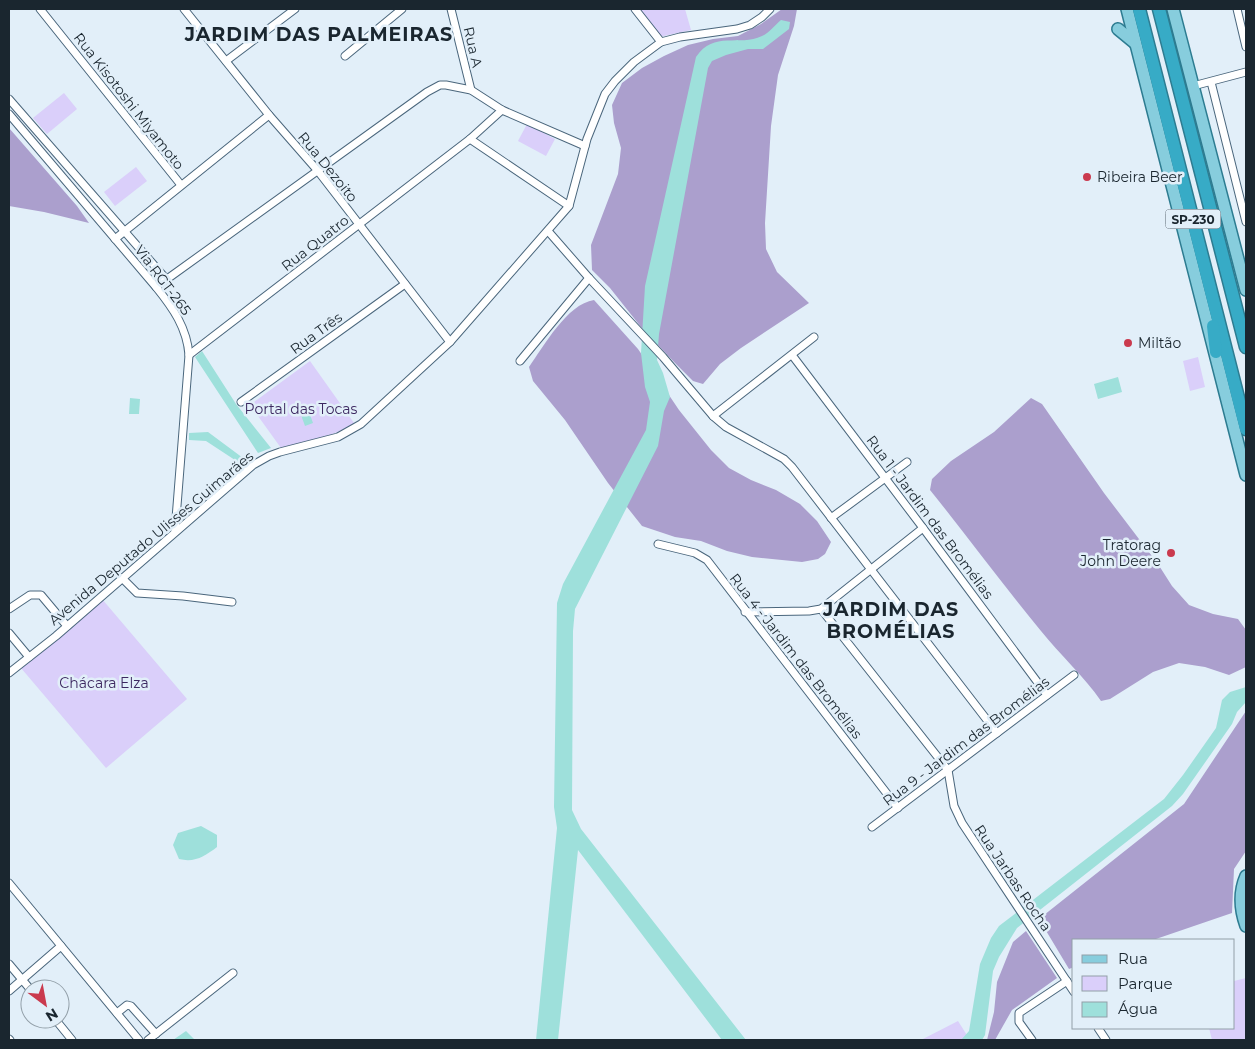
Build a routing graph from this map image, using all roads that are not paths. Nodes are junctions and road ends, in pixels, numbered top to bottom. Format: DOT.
graph roads {
  1 [pos="40,9"];
  2 [pos="184,9"];
  3 [pos="295,9"];
  4 [pos="402,9"];
  5 [pos="451,9"];
  6 [pos="634,9"];
  7 [pos="770,9"];
  8 [pos="1126,9"];
  9 [pos="1139,9"];
  10 [pos="1159,9"];
  11 [pos="1173,9"];
  12 [pos="1237,9"];
  13 [pos="1118,29"];
  14 [pos="661,42"];
  15 [pos="1135,43"];
  16 [pos="1246,46"];
  17 [pos="345,56"];
  18 [pos="226,61"];
  19 [pos="1246,72"];
  20 [pos="1211,82"];
  21 [pos="1193,86"];
  22 [pos="471,90"];
  23 [pos="9,99"];
  24 [pos="502,110"];
  25 [pos="9,114"];
  26 [pos="269,115"];
  27 [pos="470,139"];
  28 [pos="585,146"];
  29 [pos="318,171"];
  30 [pos="181,185"];
  31 [pos="569,206"];
  32 [pos="1246,222"];
  33 [pos="358,226"];
  34 [pos="125,231"];
  35 [pos="548,231"];
  36 [pos="115,238"];
  37 [pos="589,278"];
  38 [pos="167,280"];
  39 [pos="405,284"];
  40 [pos="1209,284"];
  41 [pos="156,287"];
  42 [pos="1246,290"];
  43 [pos="1233,293"];
  44 [pos="1246,318"];
  45 [pos="814,338"];
  46 [pos="450,342"];
  47 [pos="1246,347"];
  48 [pos="1216,352"];
  49 [pos="189,355"];
  50 [pos="792,355"];
  51 [pos="520,361"];
  52 [pos="241,402"];
  53 [pos="713,416"];
  54 [pos="1246,429"];
  55 [pos="907,462"];
  56 [pos="1246,475"];
  57 [pos="886,478"];
  58 [pos="831,518"];
  59 [pos="923,528"];
  60 [pos="175,531"];
  61 [pos="658,544"];
  62 [pos="870,570"];
  63 [pos="122,578"];
  64 [pos="232,602"];
  65 [pos="821,608"];
  66 [pos="9,609"];
  67 [pos="745,612"];
  68 [pos="67,626"];
  69 [pos="9,633"];
  70 [pos="29,657"];
  71 [pos="9,673"];
  72 [pos="1074,675"];
  73 [pos="1047,696"];
  74 [pos="997,734"];
  75 [pos="948,770"];
  76 [pos="898,808"];
  77 [pos="872,827"];
  78 [pos="1246,876"];
  79 [pos="9,883"];
  80 [pos="1246,926"];
  81 [pos="61,946"];
  82 [pos="9,964"];
  83 [pos="233,973"];
  84 [pos="21,979"];
  85 [pos="23,979"];
  86 [pos="1067,981"];
  87 [pos="20,982"];
  88 [pos="1072,989"];
  89 [pos="9,992"];
  90 [pos="116,1013"];
  91 [pos="63,1029"];
  92 [pos="1099,1029"];
  93 [pos="156,1034"];
  94 [pos="136,1039"];
  95 [pos="72,1040"];
  96 [pos="148,1040"];
  97 [pos="1032,1040"];
  98 [pos="1106,1040"];
  1 -- 30 [label="street, Rua Kisotoshi Miyamoto"];
  2 -- 18 [label="street, Rua Dezoito"];
  3 -- 18 [label="street"];
  4 -- 17 [label="street"];
  5 -- 22 [label="street, Rua A"];
  6 -- 14 [label="street"];
  7 -- 14 [label="street, Avenida Deputado Ulisses Guimarães"];
  8 -- 15 [label="main road"];
  9 -- 40 [label="highway, SP-230"];
  10 -- 43 [label="highway, SP-230"];
  11 -- 21 [label="main road"];
  12 -- 16 [label="street"];
  13 -- 15 [label="main road"];
  14 -- 28 [label="street, Avenida Deputado Ulisses Guimarães"];
  15 -- 48 [label="main road"];
  18 -- 26 [label="street, Rua Dezoito"];
  19 -- 20 [label="street"];
  20 -- 21 [label="street"];
  20 -- 32 [label="street"];
  21 -- 42 [label="main road"];
  22 -- 24 [label="street"];
  22 -- 29 [label="street"];
  23 -- 34 [label="street"];
  24 -- 27 [label="street, Rua Quatro"];
  24 -- 28 [label="street"];
  25 -- 36 [label="street, Via RGT-265"];
  26 -- 29 [label="street, Rua Dezoito"];
  26 -- 30 [label="street"];
  27 -- 31 [label="street"];
  27 -- 33 [label="street, Rua Quatro"];
  28 -- 31 [label="street, Avenida Deputado Ulisses Guimarães"];
  29 -- 33 [label="street, Rua Dezoito"];
  29 -- 38 [label="street"];
  30 -- 34 [label="street"];
  31 -- 35 [label="street, Avenida Deputado Ulisses Guimarães"];
  33 -- 39 [label="street, Rua Dezoito"];
  33 -- 49 [label="street, Rua Quatro"];
  34 -- 36 [label="street"];
  34 -- 38 [label="street"];
  35 -- 37 [label="street"];
  35 -- 46 [label="street, Avenida Deputado Ulisses Guimarães"];
  36 -- 41 [label="street, Via RGT-265"];
  37 -- 51 [label="street"];
  37 -- 53 [label="street"];
  38 -- 41 [label="street"];
  39 -- 46 [label="street, Rua Dezoito"];
  39 -- 52 [label="street, Rua Três"];
  40 -- 48 [label="highway"];
  40 -- 54 [label="highway, SP-230"];
  41 -- 49 [label="street, Via RGT-265"];
  43 -- 44 [label="highway"];
  43 -- 47 [label="highway, SP-230"];
  45 -- 50 [label="street"];
  46 -- 60 [label="street, Avenida Deputado Ulisses Guimarães"];
  48 -- 56 [label="main road"];
  49 -- 60 [label="street, Via RGT-265"];
  50 -- 53 [label="street"];
  50 -- 57 [label="street, Rua 1 - Jardim das Bromélias"];
  53 -- 58 [label="street"];
  55 -- 57 [label="street"];
  57 -- 58 [label="street"];
  57 -- 59 [label="street, Rua 1 - Jardim das Bromélias"];
  58 -- 62 [label="street"];
  59 -- 62 [label="street"];
  59 -- 73 [label="street, Rua 1 - Jardim das Bromélias"];
  60 -- 63 [label="street, Avenida Deputado Ulisses Guimarães"];
  61 -- 67 [label="street, Rua 4 - Jardim das Bromélias"];
  62 -- 65 [label="street"];
  62 -- 74 [label="street"];
  63 -- 64 [label="street"];
  63 -- 68 [label="street, Avenida Deputado Ulisses Guimarães"];
  65 -- 67 [label="street"];
  65 -- 75 [label="street"];
  66 -- 68 [label="street"];
  67 -- 76 [label="street, Rua 4 - Jardim das Bromélias"];
  68 -- 70 [label="street, Avenida Deputado Ulisses Guimarães"];
  69 -- 70 [label="street"];
  70 -- 71 [label="street, Avenida Deputado Ulisses Guimarães"];
  72 -- 73 [label="street, Rua 9 - Jardim das Bromélias"];
  73 -- 74 [label="street, Rua 9 - Jardim das Bromélias"];
  74 -- 75 [label="street, Rua 9 - Jardim das Bromélias"];
  75 -- 76 [label="street, Rua 9 - Jardim das Bromélias"];
  75 -- 86 [label="street, Rua Jarbas Rocha"];
  76 -- 77 [label="street, Rua 9 - Jardim das Bromélias"];
  78 -- 80 [label="main road"];
  79 -- 81 [label="street"];
  81 -- 85 [label="street"];
  81 -- 90 [label="street"];
  82 -- 84 [label="street"];
  83 -- 93 [label="street"];
  86 -- 88 [label="street, Rua Jarbas Rocha"];
  86 -- 97 [label="street"];
  87 -- 89 [label="street"];
  90 -- 93 [label="street"];
  90 -- 94 [label="street"];
  91 -- 95 [label="street"];
  92 -- 98 [label="street"];
  93 -- 96 [label="street"];
}
